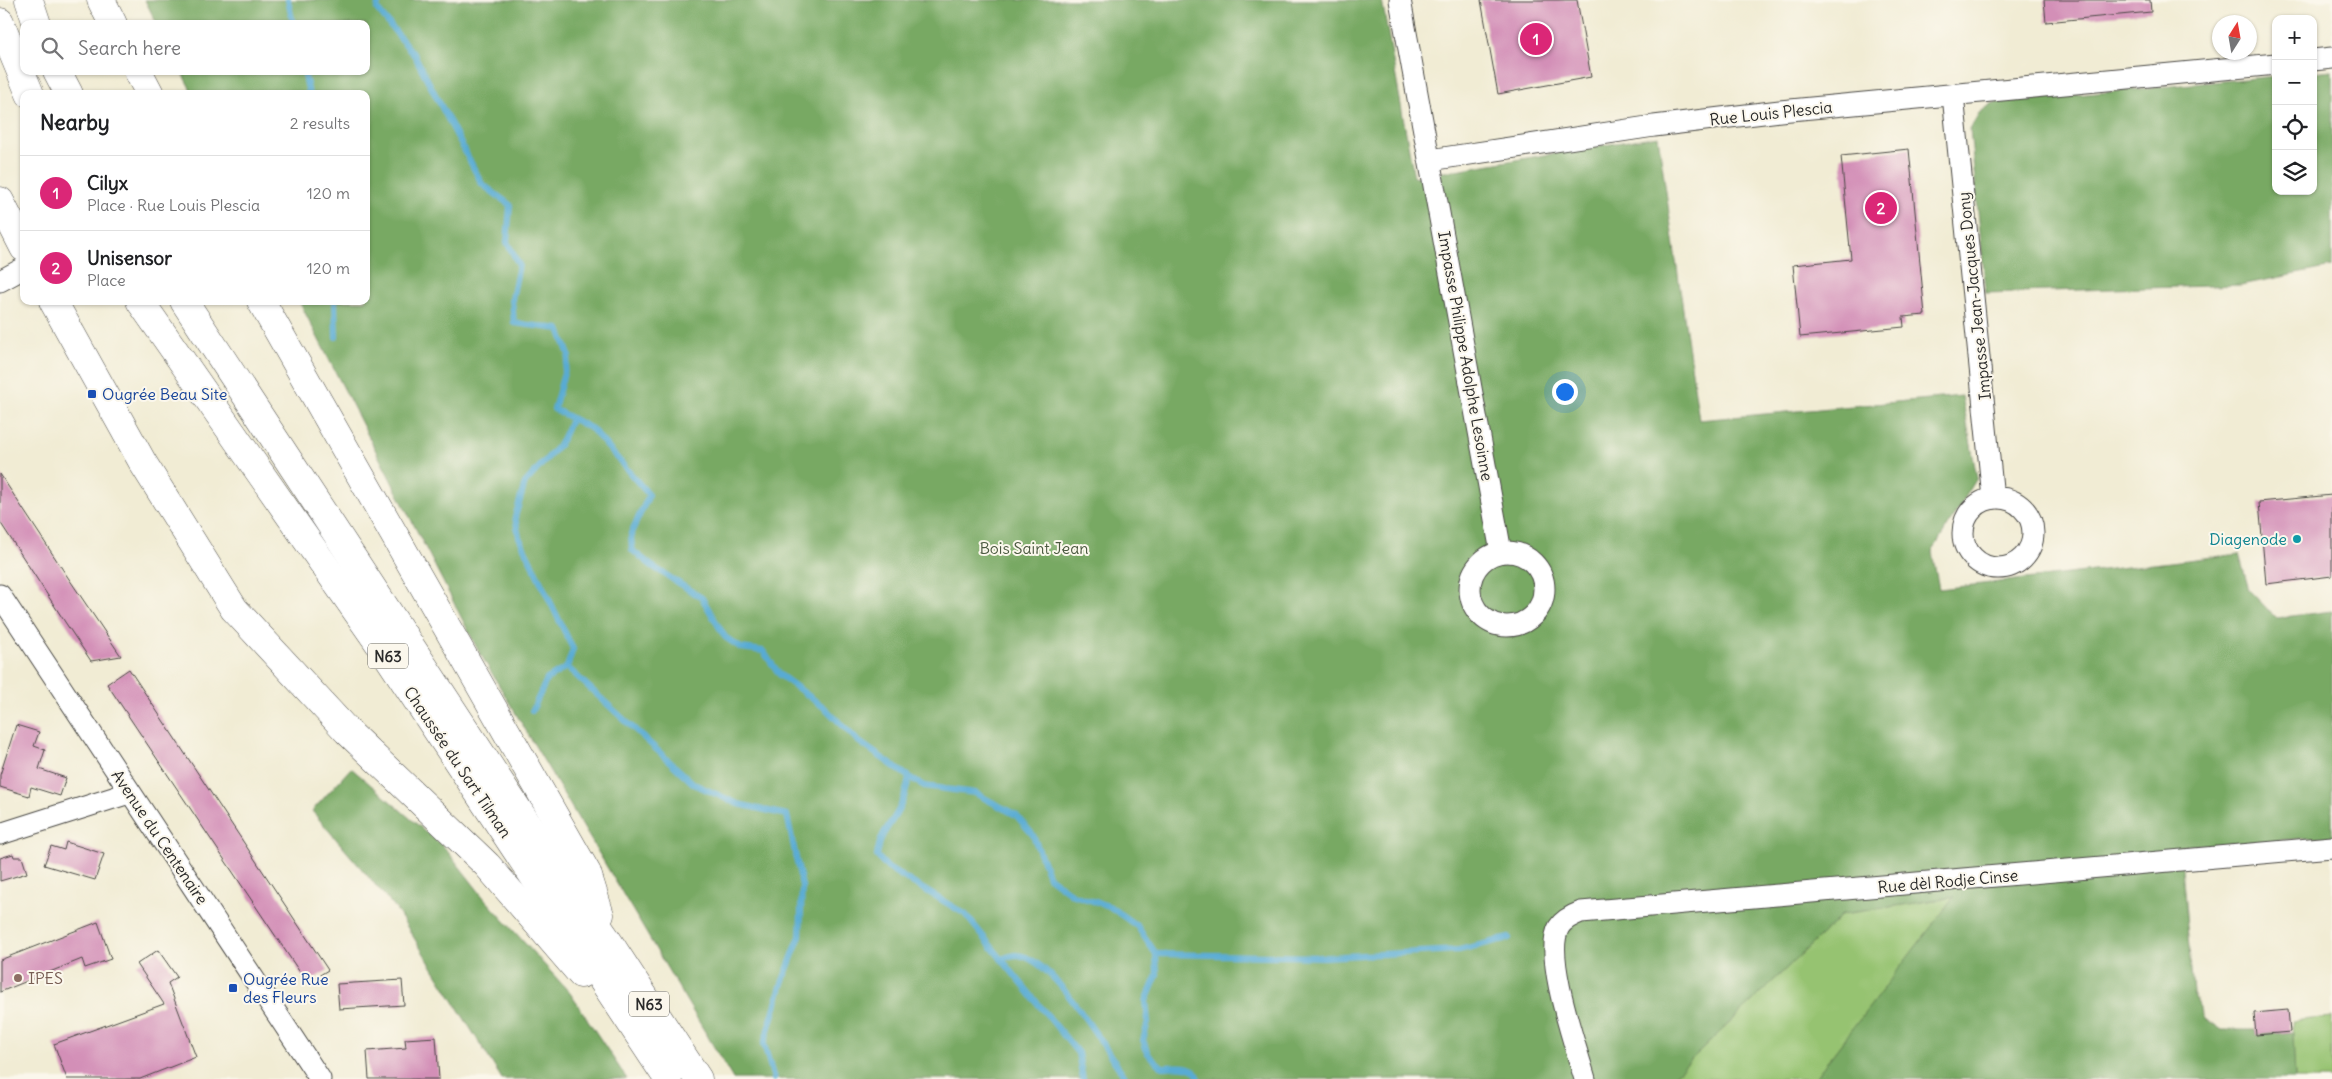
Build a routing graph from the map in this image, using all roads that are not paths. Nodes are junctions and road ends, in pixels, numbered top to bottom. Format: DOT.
graph roads {
  1 [pos="29,0"];
  2 [pos="101,0"];
  3 [pos="1400,0"];
  4 [pos="36,20"];
  5 [pos="112,20"];
  6 [pos="0,22"];
  7 [pos="2332,58"];
  8 [pos="2317,60"];
  9 [pos="2272,64"];
  10 [pos="20,70"];
  11 [pos="22,75"];
  12 [pos="59,75"];
  13 [pos="140,75"];
  14 [pos="28,90"];
  15 [pos="66,90"];
  16 [pos="148,90"];
  17 [pos="1953,95"];
  18 [pos="1430,160"];
  19 [pos="2,206"];
  20 [pos="20,240"];
  21 [pos="0,246"];
  22 [pos="20,270"];
  23 [pos="0,281"];
  24 [pos="55,305"];
  25 [pos="143,305"];
  26 [pos="187,305"];
  27 [pos="263,305"];
  28 [pos="1994,498"];
  29 [pos="1501,552"];
  30 [pos="0,595"];
  31 [pos="130,793"];
  32 [pos="0,834"];
  33 [pos="2332,847"];
  34 [pos="606,938"];
  35 [pos="627,1017"];
  36 [pos="320,1079"];
  37 [pos="668,1079"];
  38 [pos="698,1079"];
  39 [pos="1585,1079"];
  1 -- 4 [label="highway"];
  2 -- 5 [label="highway"];
  3 -- 18 [label="street"];
  6 -- 10 [label="highway"];
  7 -- 8 [label="street"];
  9 -- 17 [label="street, Rue Louis Plescia"];
  11 -- 14 [label="highway"];
  12 -- 15 [label="highway"];
  13 -- 16 [label="highway"];
  17 -- 18 [label="street, Rue Louis Plescia"];
  17 -- 28 [label="street, Impasse Jean-Jacques Dony"];
  18 -- 29 [label="street, Impasse Philippe Adolphe Lesoinne"];
  19 -- 20 [label="highway"];
  19 -- 21 [label="highway"];
  22 -- 23 [label="street"];
  24 -- 35 [label="highway"];
  25 -- 35 [label="highway, Chaussée du Sart Tilman / N63"];
  26 -- 34 [label="highway, Chaussée du Sart Tilman / N63"];
  27 -- 34 [label="highway"];
  30 -- 31 [label="street, Avenue du Centenaire"];
  31 -- 32 [label="street"];
  31 -- 36 [label="street, Avenue du Centenaire"];
  33 -- 39 [label="street, Rue dèl Rodje Cinse"];
  34 -- 38 [label="highway, Chaussée du Sart Tilman / N63"];
  35 -- 37 [label="highway, Chaussée du Sart Tilman / N63"];
}
